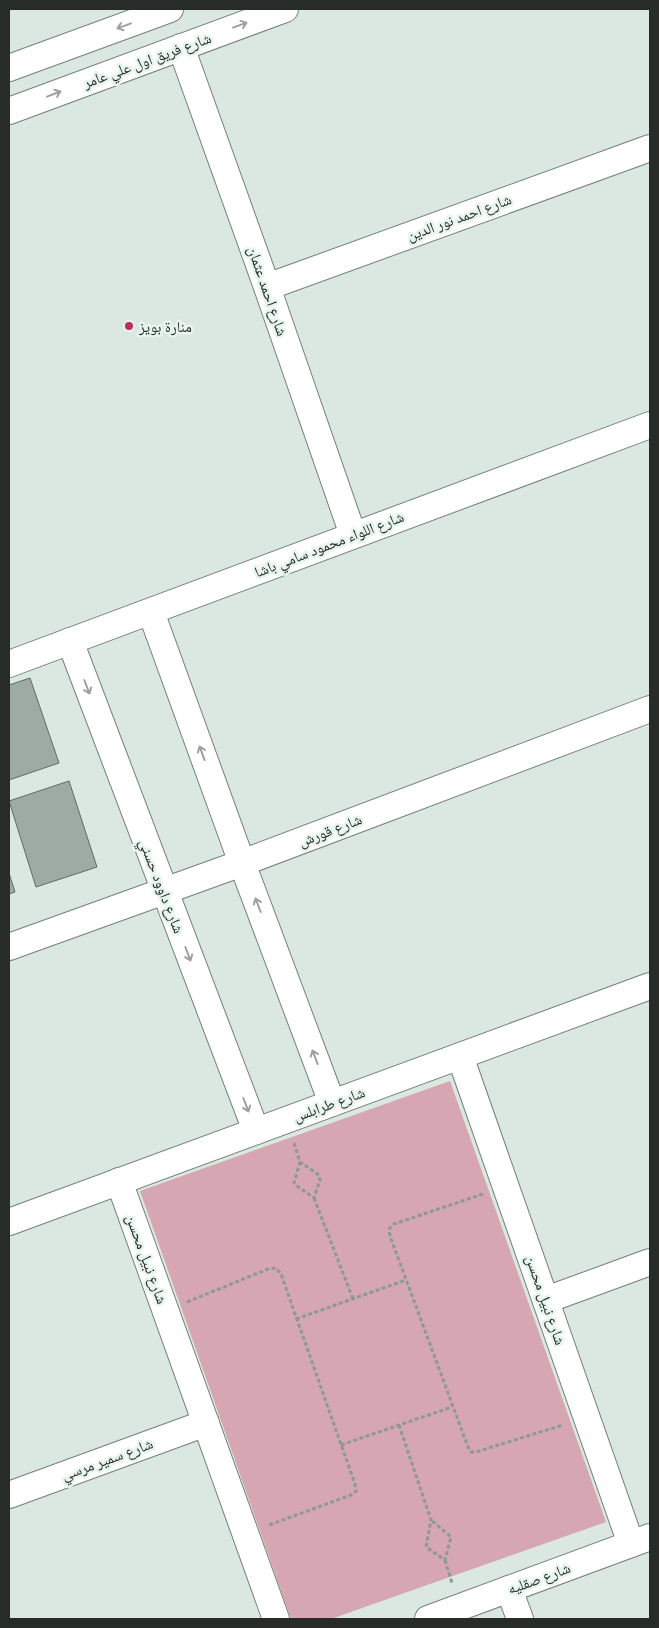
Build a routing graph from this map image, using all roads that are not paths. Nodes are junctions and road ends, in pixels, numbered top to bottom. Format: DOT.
graph roads {
  1 [pos="170,9"];
  2 [pos="285,9"];
  3 [pos="182,47"];
  4 [pos="9,68"];
  5 [pos="9,111"];
  6 [pos="650,148"];
  7 [pos="267,287"];
  8 [pos="650,424"];
  9 [pos="354,535"];
  10 [pos="150,612"];
  11 [pos="70,641"];
  12 [pos="9,664"];
  13 [pos="650,709"];
  14 [pos="242,864"];
  15 [pos="164,892"];
  16 [pos="9,946"];
  17 [pos="650,986"];
  18 [pos="460,1056"];
  19 [pos="332,1103"];
  20 [pos="256,1131"];
  21 [pos="120,1181"];
  22 [pos="9,1222"];
  23 [pos="650,1262"];
  24 [pos="546,1300"];
  25 [pos="206,1423"];
  26 [pos="9,1495"];
  27 [pos="641,1541"];
  28 [pos="508,1589"];
  29 [pos="276,1619"];
  30 [pos="428,1619"];
  31 [pos="520,1619"];
  1 -- 4 [label="street, one-way"];
  3 -- 2 [label="street, شارع فريق اول علي عامر, one-way"];
  5 -- 3 [label="street, شارع فريق اول علي عامر, one-way"];
  3 -- 7 [label="street, شارع احمد عثمان"];
  6 -- 7 [label="street, شارع احمد نور الدين"];
  7 -- 9 [label="street, شارع احمد عثمان"];
  8 -- 9 [label="street, شارع اللواء محمود سامي باشا"];
  9 -- 10 [label="street, شارع اللواء محمود سامي باشا"];
  10 -- 11 [label="street, شارع اللواء محمود سامي باشا"];
  14 -- 10 [label="street, one-way"];
  11 -- 12 [label="street, شارع اللواء محمود سامي باشا"];
  11 -- 15 [label="street, شارع داوود حسني, one-way"];
  13 -- 14 [label="street, شارع قورش"];
  14 -- 15 [label="street, شارع قورش"];
  19 -- 14 [label="street, one-way"];
  15 -- 16 [label="street, شارع قورش"];
  15 -- 20 [label="street, شارع داوود حسني, one-way"];
  17 -- 18 [label="street, شارع طرابلس"];
  18 -- 19 [label="street, شارع طرابلس"];
  18 -- 24 [label="street, شارع نبيل محسن"];
  19 -- 20 [label="street, شارع طرابلس"];
  20 -- 21 [label="street, شارع طرابلس"];
  21 -- 22 [label="street, شارع طرابلس"];
  21 -- 25 [label="street, شارع نبيل محسن"];
  23 -- 24 [label="street"];
  24 -- 27 [label="street, شارع نبيل محسن"];
  25 -- 26 [label="street, شارع سمير مرسي"];
  25 -- 29 [label="street, شارع نبيل محسن"];
  27 -- 28 [label="street, شارع صقليه"];
  28 -- 30 [label="street, شارع صقليه"];
  28 -- 31 [label="street"];
}
